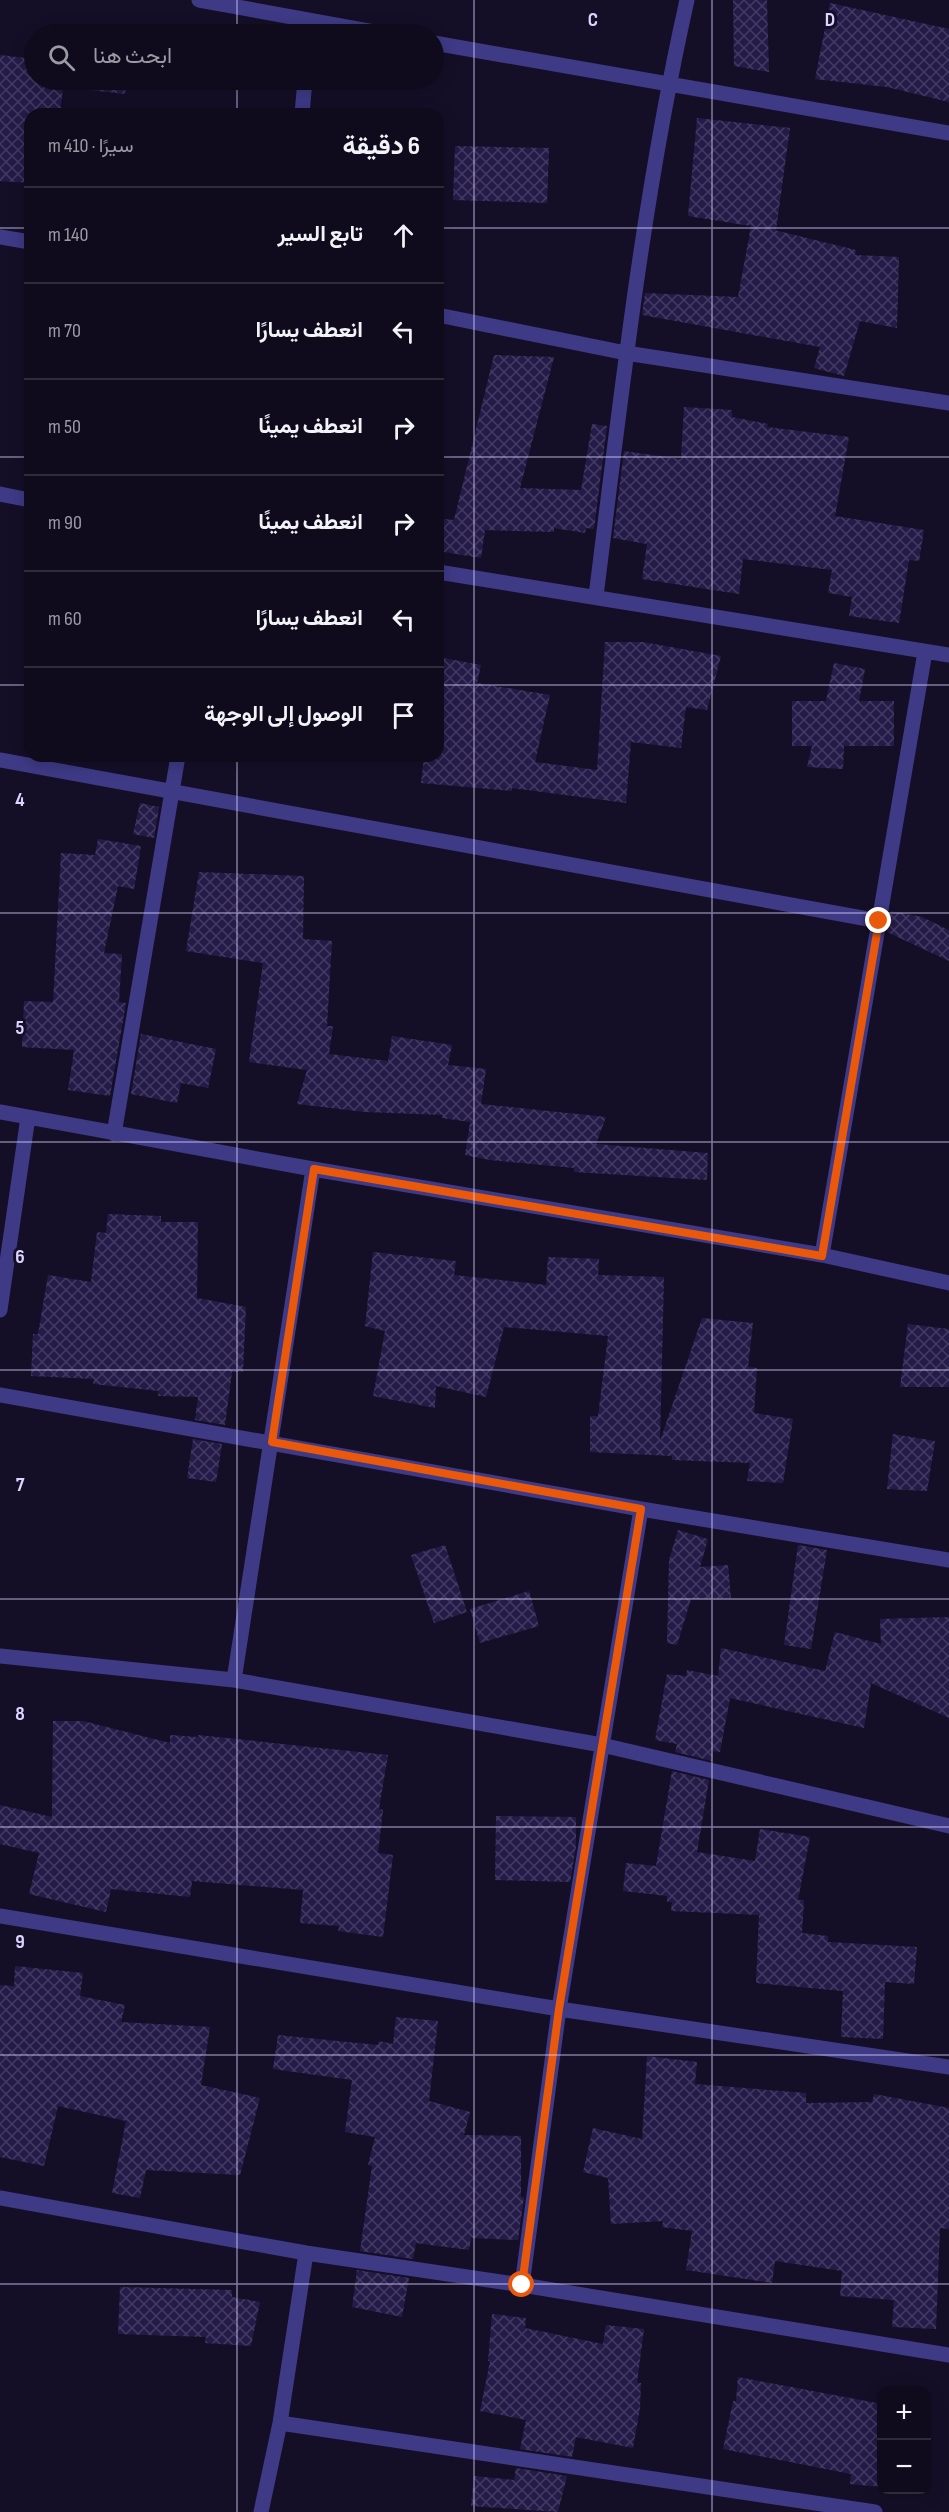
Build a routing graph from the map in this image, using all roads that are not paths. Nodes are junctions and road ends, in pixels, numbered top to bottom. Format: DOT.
graph roads {
  1 [pos="199,0"];
  2 [pos="687,0"];
  3 [pos="293,24"];
  4 [pos="444,45"];
  5 [pos="668,84"];
  6 [pos="304,90"];
  7 [pos="303,108"];
  8 [pos="949,133"];
  9 [pos="0,237"];
  10 [pos="24,241"];
  11 [pos="444,316"];
  12 [pos="626,353"];
  13 [pos="949,403"];
  14 [pos="0,494"];
  15 [pos="24,499"];
  16 [pos="444,573"];
  17 [pos="596,596"];
  18 [pos="925,652"];
  19 [pos="949,655"];
  20 [pos="0,760"];
  21 [pos="177,762"];
  22 [pos="173,790"];
  23 [pos="879,921"];
  24 [pos="0,1112"];
  25 [pos="28,1117"];
  26 [pos="114,1134"];
  27 [pos="314,1169"];
  28 [pos="822,1256"];
  29 [pos="949,1283"];
  30 [pos="0,1310"];
  31 [pos="0,1395"];
  32 [pos="272,1442"];
  33 [pos="641,1509"];
  34 [pos="949,1560"];
  35 [pos="0,1656"];
  36 [pos="234,1680"];
  37 [pos="602,1744"];
  38 [pos="949,1826"];
  39 [pos="0,1916"];
  40 [pos="559,2009"];
  41 [pos="949,2067"];
  42 [pos="0,2199"];
  43 [pos="306,2253"];
  44 [pos="522,2285"];
  45 [pos="949,2355"];
  46 [pos="280,2423"];
  47 [pos="261,2512"];
  48 [pos="875,2512"];
  1 -- 3 [label="street"];
  2 -- 5 [label="street"];
  4 -- 5 [label="street"];
  5 -- 8 [label="street"];
  5 -- 12 [label="street"];
  6 -- 7 [label="street"];
  9 -- 10 [label="street"];
  11 -- 12 [label="street"];
  12 -- 13 [label="street"];
  12 -- 17 [label="street"];
  14 -- 15 [label="street"];
  16 -- 17 [label="street"];
  17 -- 18 [label="street"];
  18 -- 19 [label="street"];
  18 -- 23 [label="street"];
  20 -- 22 [label="street"];
  21 -- 22 [label="street"];
  22 -- 23 [label="street"];
  22 -- 26 [label="street"];
  23 -- 28 [label="street"];
  24 -- 25 [label="street"];
  25 -- 26 [label="street"];
  25 -- 30 [label="street"];
  26 -- 27 [label="street"];
  27 -- 28 [label="street"];
  27 -- 32 [label="street"];
  28 -- 29 [label="street"];
  31 -- 32 [label="street"];
  32 -- 33 [label="street"];
  32 -- 36 [label="street"];
  33 -- 34 [label="street"];
  33 -- 37 [label="street"];
  35 -- 36 [label="street"];
  36 -- 37 [label="street"];
  37 -- 38 [label="street"];
  37 -- 40 [label="street"];
  39 -- 40 [label="street"];
  40 -- 41 [label="street"];
  40 -- 44 [label="street"];
  42 -- 43 [label="street"];
  43 -- 44 [label="street"];
  43 -- 46 [label="street"];
  44 -- 45 [label="street"];
  46 -- 47 [label="street"];
  46 -- 48 [label="street"];
}
